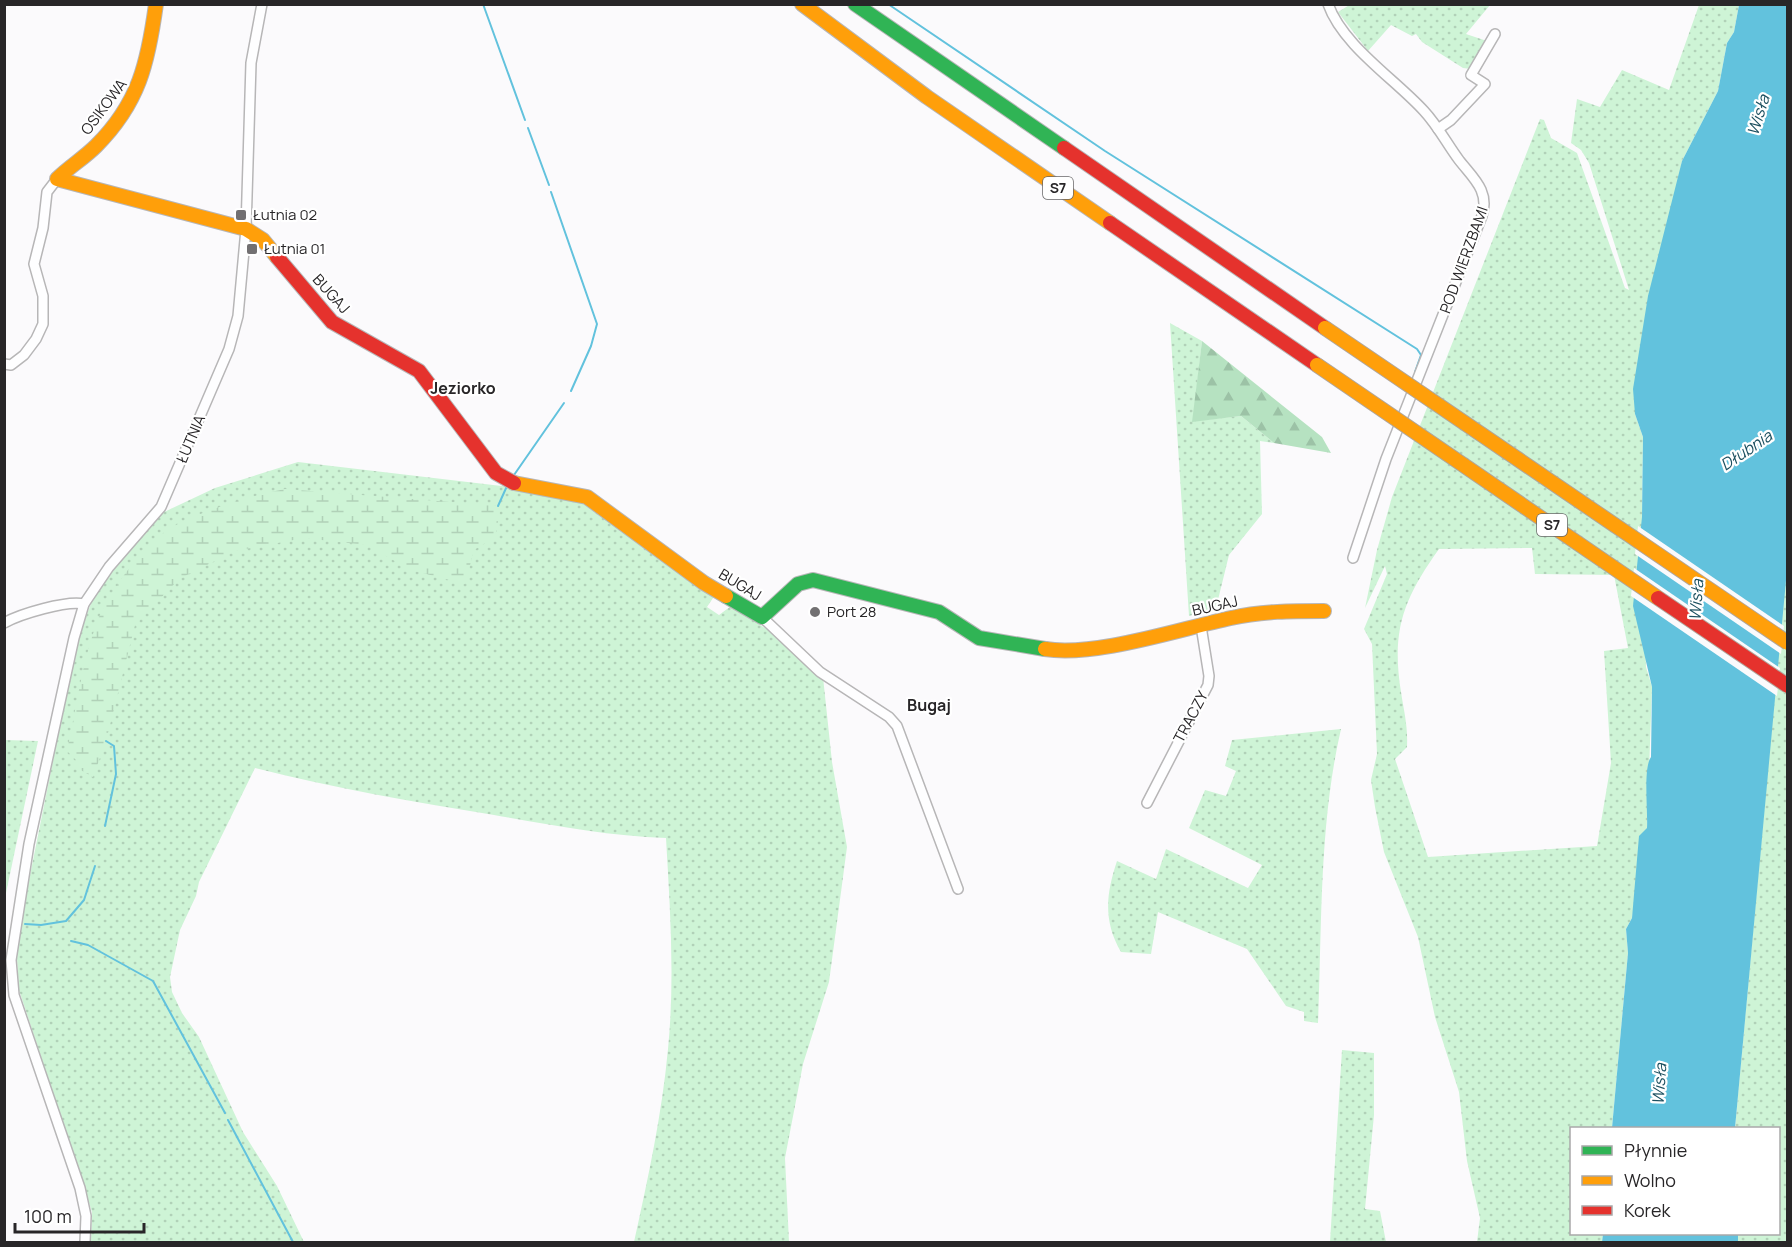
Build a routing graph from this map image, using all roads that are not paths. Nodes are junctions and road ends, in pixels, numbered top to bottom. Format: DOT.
graph roads {
  1 [pos="156,4"];
  2 [pos="262,4"];
  3 [pos="802,4"];
  4 [pos="855,4"];
  5 [pos="1328,4"];
  6 [pos="1495,34"];
  7 [pos="1438,129"];
  8 [pos="57,179"];
  9 [pos="246,229"];
  10 [pos="4,364"];
  11 [pos="1353,558"];
  12 [pos="84,604"];
  13 [pos="1324,611"];
  14 [pos="762,617"];
  15 [pos="4,623"];
  16 [pos="1202,626"];
  17 [pos="1788,643"];
  18 [pos="1788,686"];
  19 [pos="1147,803"];
  20 [pos="958,889"];
  21 [pos="85,1242"];
  1 -- 8 [label="main road, OSIKOWA"];
  2 -- 9 [label="street, ŁUTNIA"];
  3 -- 18 [label="main road, S7, bridge"];
  4 -- 17 [label="main road, S7, bridge"];
  5 -- 7 [label="street, POD WIERZBAMI"];
  6 -- 7 [label="street"];
  7 -- 11 [label="street, POD WIERZBAMI"];
  8 -- 9 [label="main road"];
  8 -- 10 [label="street, OSIKOWA"];
  9 -- 12 [label="street, ŁUTNIA"];
  9 -- 14 [label="main road, BUGAJ"];
  12 -- 15 [label="street"];
  12 -- 21 [label="street, ŁUTNIA"];
  13 -- 16 [label="main road, BUGAJ"];
  14 -- 16 [label="main road, BUGAJ"];
  14 -- 20 [label="street"];
  16 -- 19 [label="street, TRACZY"];
}
